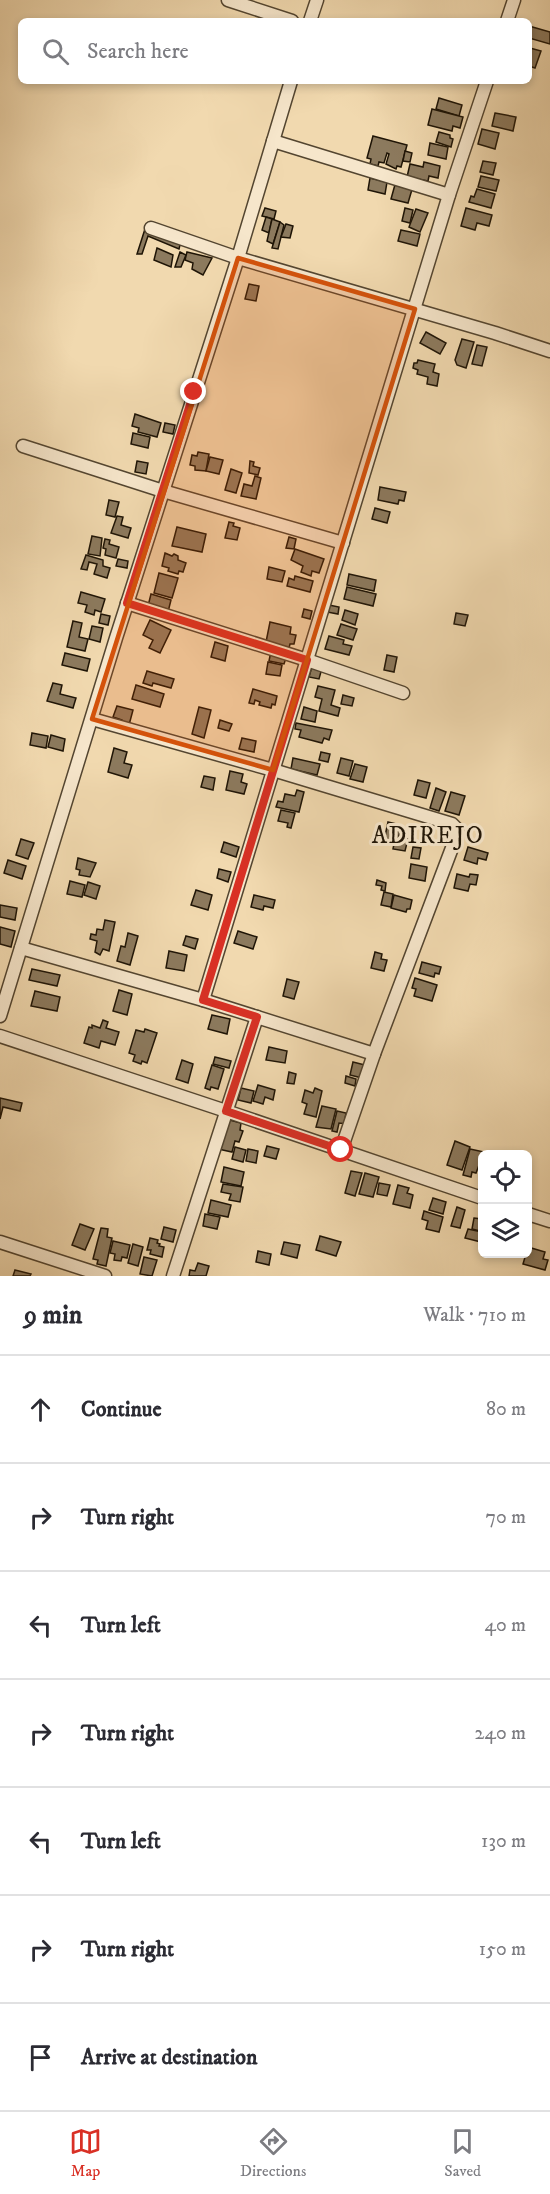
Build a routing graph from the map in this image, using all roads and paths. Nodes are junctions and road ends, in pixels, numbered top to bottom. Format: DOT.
graph roads {
  1 [pos="228,0"];
  2 [pos="316,0"];
  3 [pos="514,0"];
  4 [pos="283,18"];
  5 [pos="311,18"];
  6 [pos="508,18"];
  7 [pos="290,84"];
  8 [pos="486,84"];
  9 [pos="273,141"];
  10 [pos="449,195"];
  11 [pos="151,228"];
  12 [pos="238,258"];
  13 [pos="415,309"];
  14 [pos="550,351"];
  15 [pos="23,446"];
  16 [pos="163,491"];
  17 [pos="343,543"];
  18 [pos="127,603"];
  19 [pos="307,660"];
  20 [pos="403,693"];
  21 [pos="92,719"];
  22 [pos="273,770"];
  23 [pos="21,948"];
  24 [pos="203,1000"];
  25 [pos="0,1016"];
  26 [pos="257,1017"];
  27 [pos="0,1036"];
  28 [pos="374,1054"];
  29 [pos="226,1111"];
  30 [pos="341,1150"];
  31 [pos="478,1196"];
  32 [pos="532,1215"];
  33 [pos="550,1221"];
  34 [pos="0,1242"];
  35 [pos="105,1276"];
  36 [pos="173,1276"];
  1 -- 4 [label="street"];
  2 -- 5 [label="street"];
  3 -- 6 [label="street"];
  7 -- 9 [label="street"];
  8 -- 10 [label="street"];
  9 -- 10 [label="street"];
  9 -- 12 [label="street"];
  10 -- 13 [label="street"];
  11 -- 12 [label="street"];
  12 -- 13 [label="street"];
  12 -- 16 [label="street"];
  13 -- 14 [label="street"];
  13 -- 17 [label="street"];
  15 -- 16 [label="street"];
  16 -- 17 [label="street"];
  16 -- 18 [label="street"];
  17 -- 19 [label="street"];
  18 -- 19 [label="street"];
  18 -- 21 [label="street"];
  19 -- 20 [label="street"];
  19 -- 22 [label="street"];
  21 -- 22 [label="street"];
  21 -- 23 [label="street"];
  22 -- 24 [label="street"];
  22 -- 28 [label="street"];
  23 -- 24 [label="street"];
  23 -- 25 [label="street"];
  24 -- 26 [label="street"];
  26 -- 28 [label="street"];
  26 -- 29 [label="street"];
  27 -- 29 [label="street"];
  28 -- 30 [label="street"];
  29 -- 30 [label="street"];
  29 -- 36 [label="street"];
  30 -- 31 [label="street"];
  32 -- 33 [label="street"];
  34 -- 35 [label="street"];
}
